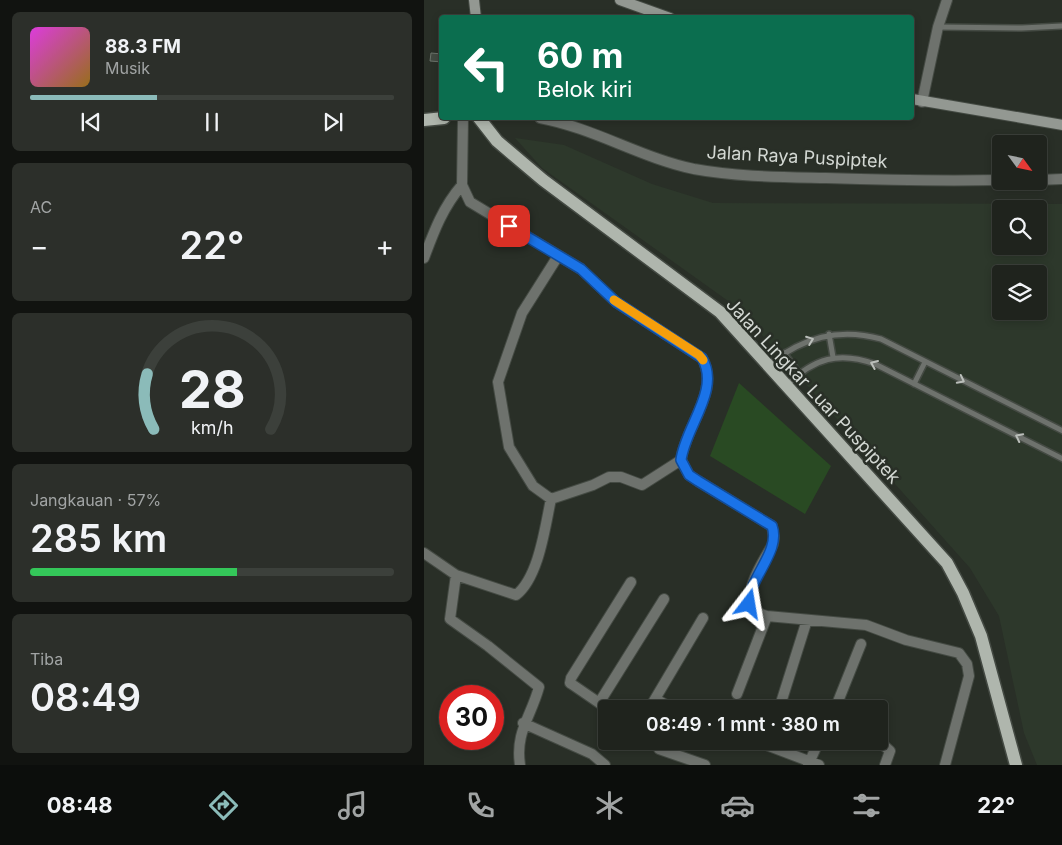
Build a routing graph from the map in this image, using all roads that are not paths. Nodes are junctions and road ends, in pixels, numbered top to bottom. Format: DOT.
graph roads {
  1 [pos="474,0"];
  2 [pos="620,0"];
  3 [pos="947,0"];
  4 [pos="476,15"];
  5 [pos="662,15"];
  6 [pos="1062,26"];
  7 [pos="938,27"];
  8 [pos="914,100"];
  9 [pos="922,102"];
  10 [pos="439,118"];
  11 [pos="424,120"];
  12 [pos="463,120"];
  13 [pos="481,120"];
  14 [pos="548,120"];
  15 [pos="1062,125"];
  16 [pos="992,180"];
  17 [pos="1047,180"];
  18 [pos="1062,180"];
  19 [pos="462,185"];
  20 [pos="558,256"];
  21 [pos="424,258"];
  22 [pos="829,334"];
  23 [pos="784,353"];
  24 [pos="833,357"];
  25 [pos="925,362"];
  26 [pos="769,365"];
  27 [pos="799,373"];
  28 [pos="914,384"];
  29 [pos="787,385"];
  30 [pos="1062,431"];
  31 [pos="1062,459"];
  32 [pos="681,460"];
  33 [pos="551,499"];
  34 [pos="424,553"];
  35 [pos="456,575"];
  36 [pos="631,582"];
  37 [pos="664,600"];
  38 [pos="767,616"];
  39 [pos="703,618"];
  40 [pos="807,620"];
  41 [pos="861,644"];
  42 [pos="737,694"];
  43 [pos="655,699"];
  44 [pos="600,700"];
  45 [pos="783,700"];
  46 [pos="839,700"];
  47 [pos="598,703"];
  48 [pos="523,723"];
  49 [pos="888,749"];
  50 [pos="662,750"];
  51 [pos="778,750"];
  52 [pos="816,750"];
  53 [pos="812,764"];
  54 [pos="520,765"];
  55 [pos="605,765"];
  56 [pos="705,765"];
  57 [pos="885,765"];
  58 [pos="945,765"];
  59 [pos="1016,765"];
  1 -- 4 [label="street"];
  2 -- 5 [label="street"];
  3 -- 7 [label="street"];
  6 -- 7 [label="lane"];
  7 -- 9 [label="street"];
  8 -- 9 [label="street"];
  9 -- 15 [label="street"];
  10 -- 11 [label="main road"];
  12 -- 19 [label="street"];
  13 -- 26 [label="main road, Jalan Lingkar Luar Puspiptek"];
  14 -- 16 [label="street, Jalan Raya Puspiptek"];
  17 -- 18 [label="street"];
  19 -- 20 [label="street"];
  19 -- 21 [label="street"];
  20 -- 32 [label="street"];
  20 -- 33 [label="street"];
  23 -- 22 [label="lane, one-way"];
  22 -- 24 [label="lane"];
  22 -- 25 [label="lane"];
  23 -- 26 [label="lane"];
  23 -- 27 [label="lane"];
  24 -- 27 [label="lane"];
  28 -- 24 [label="lane, one-way"];
  25 -- 28 [label="lane"];
  25 -- 30 [label="lane, one-way"];
  26 -- 29 [label="main road, Jalan Lingkar Luar Puspiptek"];
  27 -- 29 [label="lane"];
  31 -- 28 [label="lane, one-way"];
  29 -- 59 [label="main road, Jalan Lingkar Luar Puspiptek"];
  32 -- 33 [label="street"];
  32 -- 38 [label="street"];
  33 -- 35 [label="street"];
  34 -- 35 [label="street"];
  35 -- 48 [label="street"];
  36 -- 47 [label="street"];
  37 -- 44 [label="street"];
  38 -- 40 [label="street"];
  38 -- 42 [label="street"];
  39 -- 43 [label="street"];
  40 -- 45 [label="street"];
  40 -- 58 [label="street"];
  41 -- 46 [label="street"];
  48 -- 54 [label="street"];
  48 -- 55 [label="street"];
  49 -- 57 [label="street"];
  50 -- 56 [label="street"];
  51 -- 53 [label="street"];
  52 -- 53 [label="street"];
}
